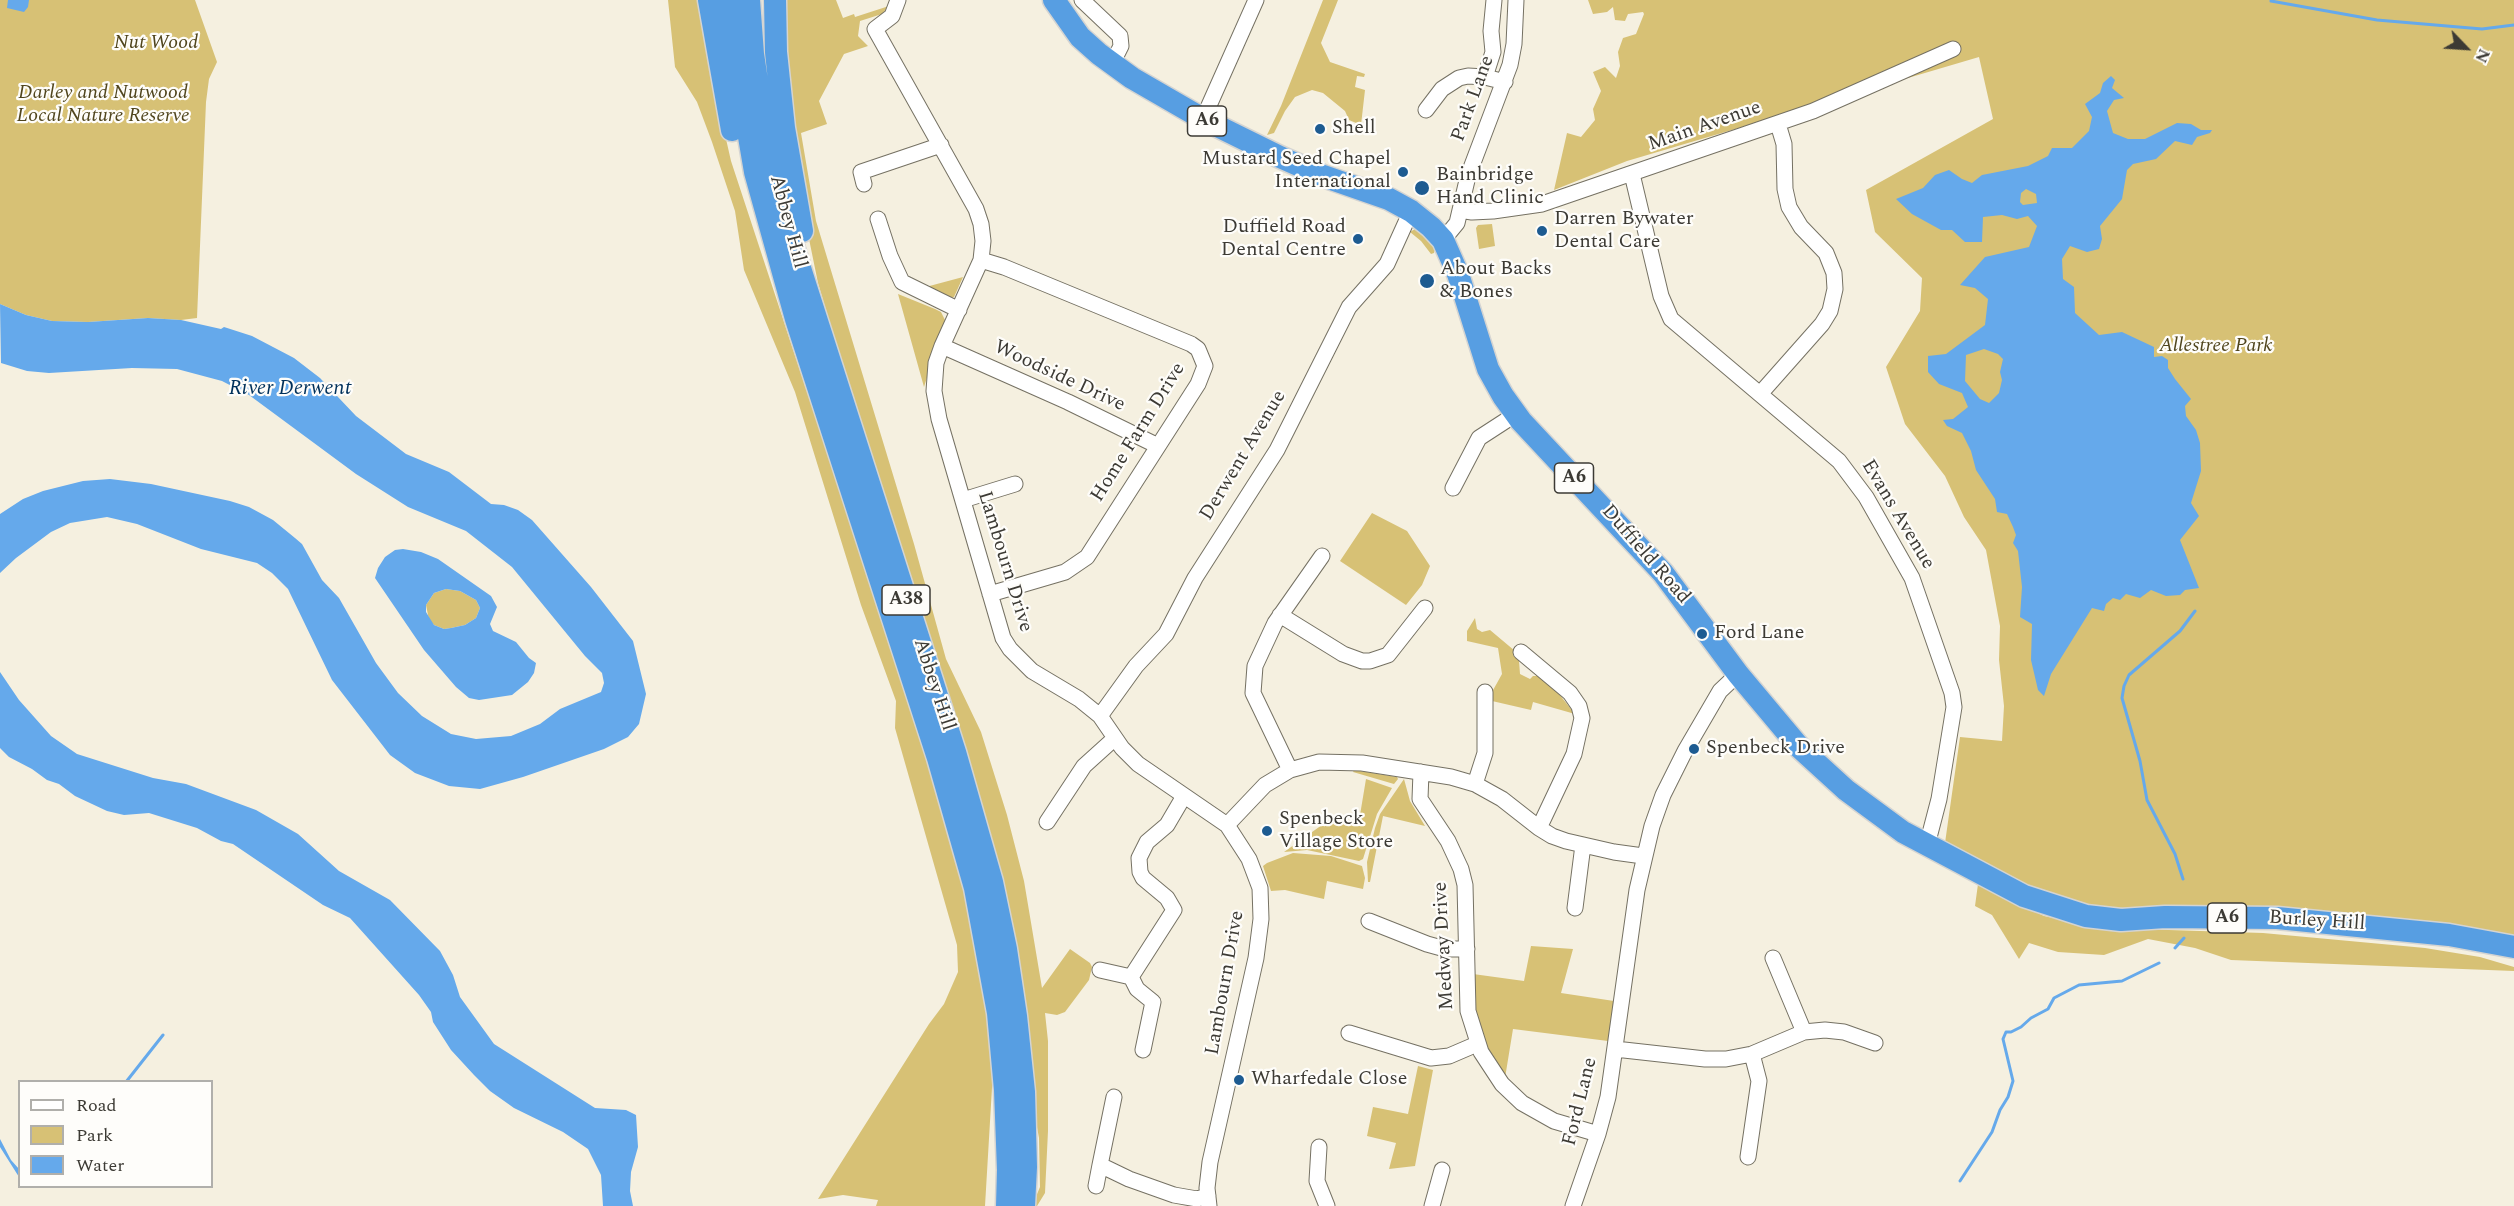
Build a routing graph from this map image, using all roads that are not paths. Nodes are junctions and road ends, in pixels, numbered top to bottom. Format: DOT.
graph roads {
  1 [pos="709,0"];
  2 [pos="731,0"];
  3 [pos="749,0"];
  4 [pos="776,0"];
  5 [pos="898,0"];
  6 [pos="1054,0"];
  7 [pos="1082,0"];
  8 [pos="1256,0"];
  9 [pos="1494,0"];
  10 [pos="1516,0"];
  11 [pos="1953,49"];
  12 [pos="1112,64"];
  13 [pos="1485,78"];
  14 [pos="1505,82"];
  15 [pos="1426,110"];
  16 [pos="1203,119"];
  17 [pos="1778,124"];
  18 [pos="941,145"];
  19 [pos="1632,174"];
  20 [pos="864,184"];
  21 [pos="1460,210"];
  22 [pos="1411,211"];
  23 [pos="878,219"];
  24 [pos="1437,233"];
  25 [pos="981,260"];
  26 [pos="959,309"];
  27 [pos="796,319"];
  28 [pos="818,326"];
  29 [pos="942,346"];
  30 [pos="1760,394"];
  31 [pos="1516,414"];
  32 [pos="1158,446"];
  33 [pos="1015,484"];
  34 [pos="1453,488"];
  35 [pos="963,501"];
  36 [pos="1322,556"];
  37 [pos="990,594"];
  38 [pos="1425,608"];
  39 [pos="1280,615"];
  40 [pos="1525,660"];
  41 [pos="1738,674"];
  42 [pos="1480,701"];
  43 [pos="1100,716"];
  44 [pos="1115,738"];
  45 [pos="1290,770"];
  46 [pos="1421,772"];
  47 [pos="1475,784"];
  48 [pos="1184,796"];
  49 [pos="1047,822"];
  50 [pos="1227,825"];
  51 [pos="1539,828"];
  52 [pos="1583,845"];
  53 [pos="1927,845"];
  54 [pos="1643,856"];
  55 [pos="1951,857"];
  56 [pos="1575,908"];
  57 [pos="1369,921"];
  58 [pos="2514,947"];
  59 [pos="1467,949"];
  60 [pos="1773,958"];
  61 [pos="1100,970"];
  62 [pos="1131,977"];
  63 [pos="1804,1032"];
  64 [pos="1349,1033"];
  65 [pos="1875,1043"];
  66 [pos="1477,1044"];
  67 [pos="1615,1049"];
  68 [pos="1143,1050"];
  69 [pos="1752,1054"];
  70 [pos="1114,1097"];
  71 [pos="1598,1134"];
  72 [pos="1319,1147"];
  73 [pos="1748,1157"];
  74 [pos="1100,1165"];
  75 [pos="1442,1170"];
  76 [pos="1096,1186"];
  77 [pos="1209,1201"];
  78 [pos="1007,1206"];
  79 [pos="1023,1206"];
  80 [pos="1327,1206"];
  81 [pos="1432,1206"];
  82 [pos="1573,1206"];
  1 -- 27 [label="highway"];
  2 -- 27 [label="highway, Abbey Hill / A38"];
  3 -- 28 [label="highway, Abbey Hill / A38"];
  4 -- 28 [label="highway"];
  5 -- 18 [label="street, Lambourn Drive"];
  6 -- 12 [label="highway, Duffield Road / A6"];
  7 -- 12 [label="street"];
  8 -- 16 [label="street"];
  9 -- 13 [label="street"];
  10 -- 14 [label="street, Park Lane"];
  11 -- 17 [label="street, Main Avenue"];
  12 -- 16 [label="highway, Duffield Road / A6"];
  13 -- 14 [label="street"];
  13 -- 15 [label="street"];
  14 -- 21 [label="street, Park Lane"];
  16 -- 22 [label="highway, Duffield Road / A6"];
  17 -- 19 [label="street, Main Avenue"];
  17 -- 30 [label="street"];
  18 -- 20 [label="street"];
  18 -- 25 [label="street, Lambourn Drive"];
  19 -- 21 [label="street, Main Avenue"];
  19 -- 30 [label="street, Evans Avenue"];
  21 -- 24 [label="street"];
  22 -- 24 [label="highway, Duffield Road / A6"];
  22 -- 43 [label="street, Derwent Avenue"];
  23 -- 26 [label="street"];
  24 -- 31 [label="highway, Duffield Road / A6"];
  25 -- 26 [label="street, Lambourn Drive"];
  25 -- 32 [label="street, Home Farm Drive"];
  26 -- 29 [label="street, Lambourn Drive"];
  27 -- 78 [label="highway, Abbey Hill / A38"];
  28 -- 79 [label="highway, Abbey Hill / A38"];
  29 -- 32 [label="street, Woodside Drive"];
  29 -- 35 [label="street, Lambourn Drive"];
  30 -- 53 [label="street, Evans Avenue"];
  31 -- 34 [label="street"];
  31 -- 41 [label="highway, Duffield Road / A6"];
  32 -- 37 [label="street, Home Farm Drive"];
  33 -- 35 [label="street"];
  35 -- 37 [label="street, Lambourn Drive"];
  36 -- 39 [label="street"];
  37 -- 43 [label="street, Lambourn Drive"];
  38 -- 39 [label="street"];
  39 -- 45 [label="street"];
  40 -- 51 [label="street"];
  41 -- 53 [label="highway, Duffield Road / A6"];
  41 -- 54 [label="street, Ford Lane"];
  42 -- 47 [label="street"];
  43 -- 44 [label="street, Lambourn Drive"];
  44 -- 48 [label="street, Lambourn Drive"];
  44 -- 49 [label="street"];
  45 -- 46 [label="street"];
  45 -- 50 [label="street"];
  46 -- 47 [label="street"];
  46 -- 59 [label="street, Medway Drive"];
  47 -- 51 [label="street"];
  48 -- 50 [label="street, Lambourn Drive"];
  48 -- 62 [label="street"];
  50 -- 77 [label="street, Lambourn Drive"];
  51 -- 52 [label="street"];
  52 -- 54 [label="street"];
  52 -- 56 [label="street"];
  53 -- 55 [label="highway, Duffield Road / A6"];
  54 -- 67 [label="street, Ford Lane"];
  55 -- 58 [label="highway, Burley Hill / A6"];
  57 -- 59 [label="street"];
  59 -- 66 [label="street, Medway Drive"];
  60 -- 63 [label="street"];
  61 -- 62 [label="street"];
  62 -- 68 [label="street"];
  63 -- 65 [label="street"];
  63 -- 69 [label="street"];
  64 -- 66 [label="street"];
  66 -- 71 [label="street, Medway Drive"];
  67 -- 69 [label="street"];
  67 -- 71 [label="street, Ford Lane"];
  69 -- 73 [label="street"];
  70 -- 74 [label="street"];
  71 -- 82 [label="street, Ford Lane"];
  72 -- 80 [label="street"];
  74 -- 76 [label="street"];
  74 -- 77 [label="street"];
  75 -- 81 [label="street"];
}
